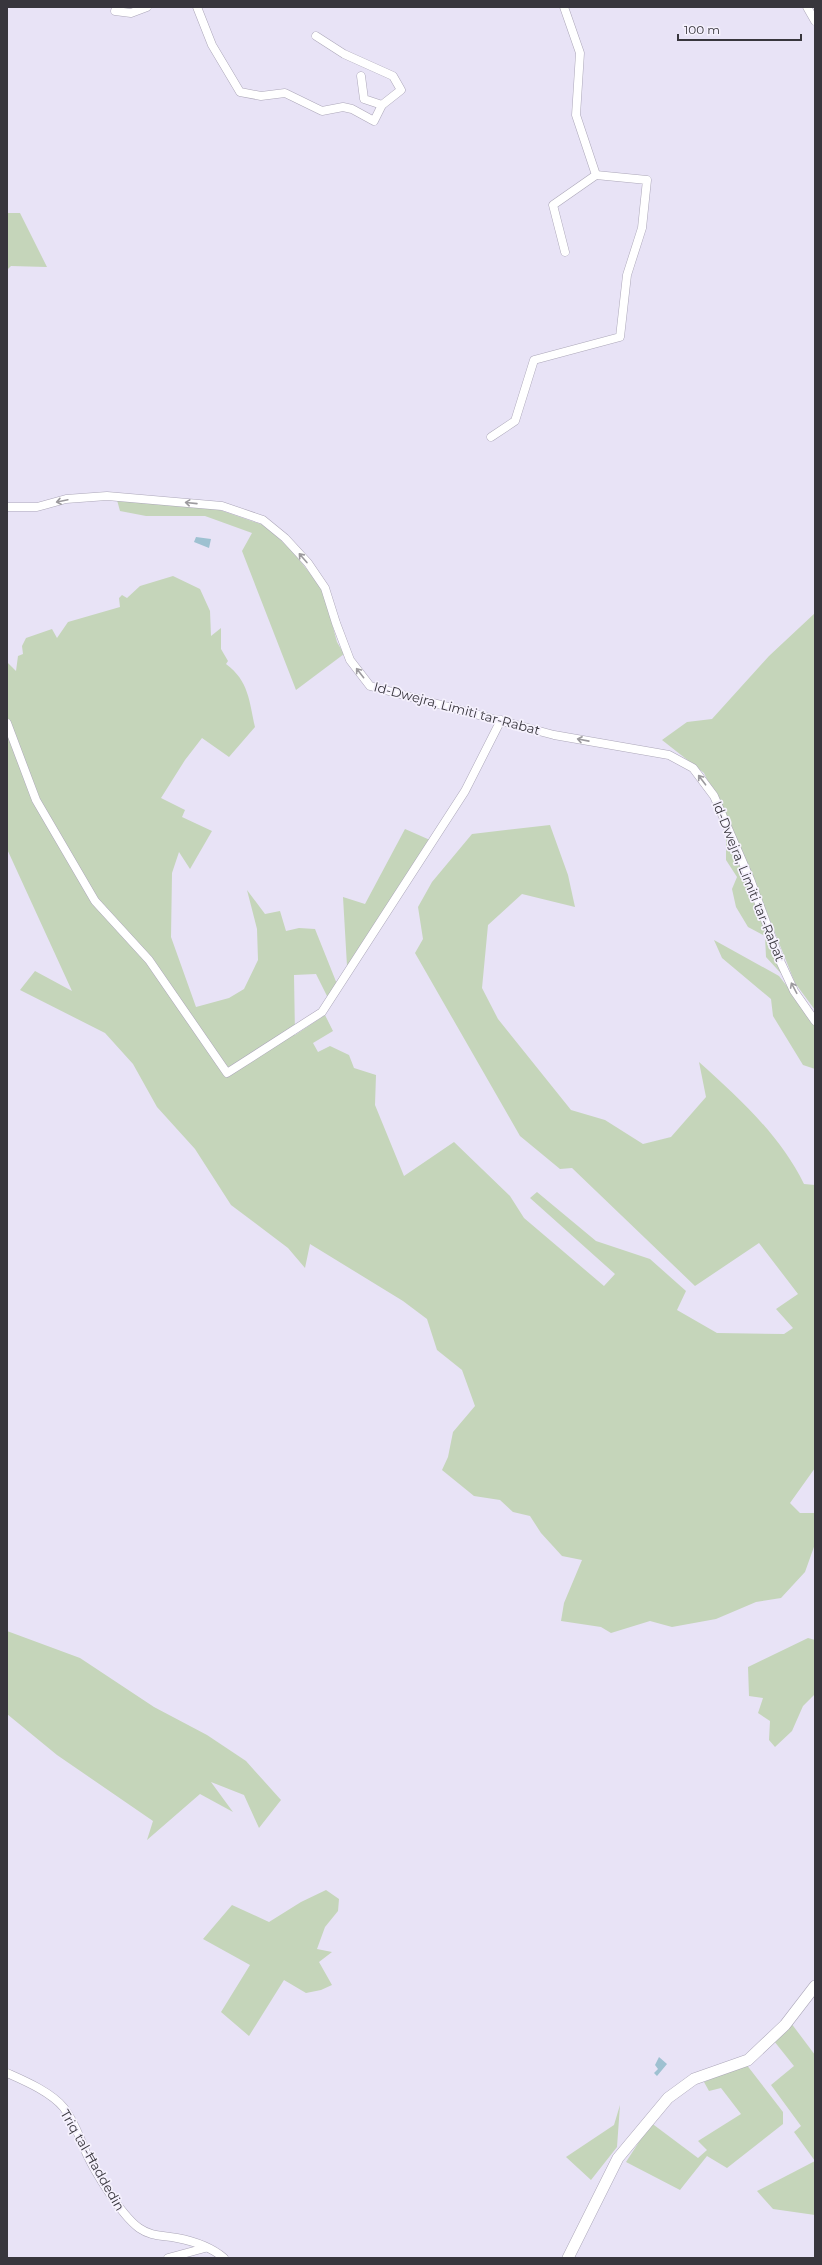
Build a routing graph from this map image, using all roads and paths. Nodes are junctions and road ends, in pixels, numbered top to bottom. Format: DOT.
graph roads {
  1 [pos="147,7"];
  2 [pos="197,7"];
  3 [pos="564,7"];
  4 [pos="807,7"];
  5 [pos="115,11"];
  6 [pos="815,21"];
  7 [pos="316,36"];
  8 [pos="360,76"];
  9 [pos="382,105"];
  10 [pos="596,175"];
  11 [pos="565,252"];
  12 [pos="491,437"];
  13 [pos="7,507"];
  14 [pos="501,720"];
  15 [pos="7,723"];
  16 [pos="815,1021"];
  17 [pos="815,1986"];
  18 [pos="7,2073"];
  19 [pos="205,2248"];
  20 [pos="168,2258"];
  21 [pos="224,2258"];
  22 [pos="568,2258"];
  1 -- 5 [label="street"];
  2 -- 9 [label="street"];
  3 -- 10 [label="street"];
  4 -- 6 [label="street"];
  7 -- 9 [label="street"];
  8 -- 9 [label="street"];
  10 -- 11 [label="street"];
  10 -- 12 [label="street"];
  14 -- 13 [label="street, Id-Dwejra, Limiti tar-Rabat, one-way"];
  14 -- 15 [label="street"];
  16 -- 14 [label="street, Id-Dwejra, Limiti tar-Rabat, one-way"];
  17 -- 22 [label="street"];
  18 -- 19 [label="street, Triq tal-Ħaddedin"];
  19 -- 20 [label="street"];
  19 -- 21 [label="street, Triq tal-Ħaddedin"];
}
